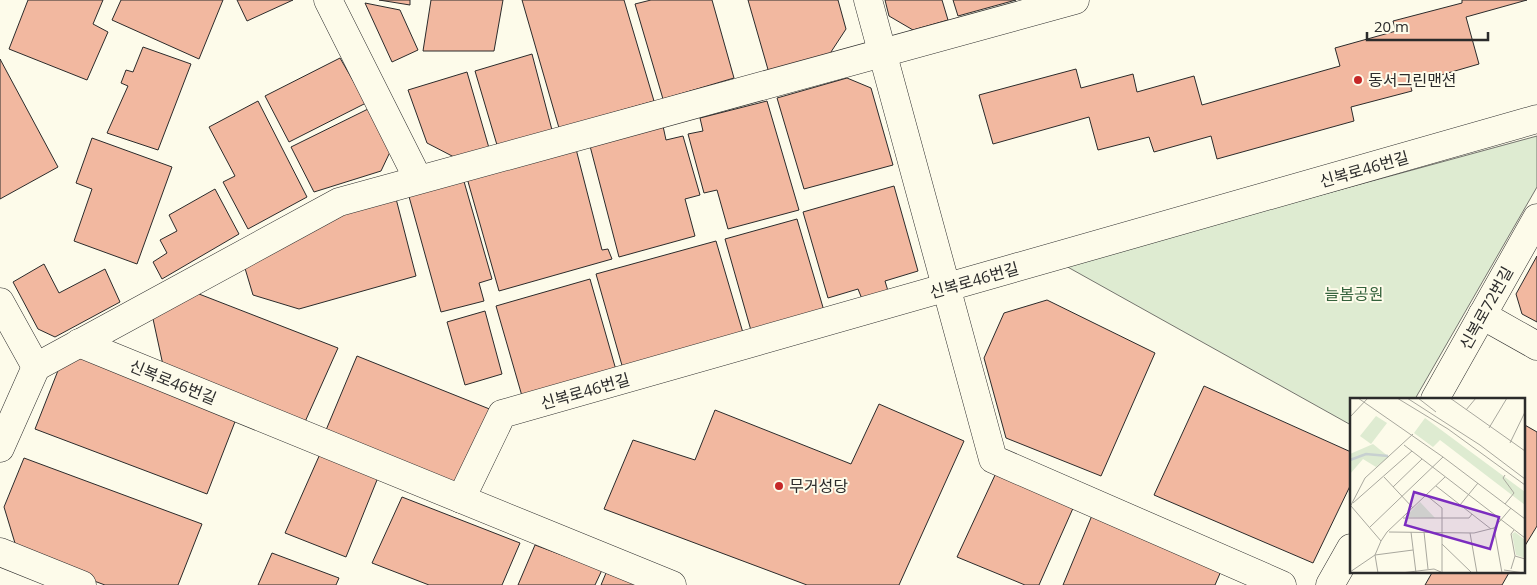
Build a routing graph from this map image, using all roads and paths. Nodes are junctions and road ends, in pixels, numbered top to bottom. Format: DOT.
graph roads {
  1 [pos="328,0"];
  2 [pos="868,0"];
  3 [pos="1075,0"];
  4 [pos="882,53"];
  5 [pos="1537,119"];
  6 [pos="418,179"];
  7 [pos="1537,218"];
  8 [pos="946,288"];
  9 [pos="0,302"];
  10 [pos="1482,315"];
  11 [pos="79,343"];
  12 [pos="1537,346"];
  13 [pos="36,367"];
  14 [pos="1436,398"];
  15 [pos="0,448"];
  16 [pos="461,499"];
  17 [pos="1350,550"];
  18 [pos="0,552"];
  19 [pos="82,585"];
  20 [pos="672,585"];
  21 [pos="1282,585"];
  22 [pos="1330,585"];
  1 -- 6 [label="street"];
  2 -- 4 [label="street"];
  3 -- 4 [label="street"];
  4 -- 6 [label="street"];
  4 -- 8 [label="street"];
  5 -- 8 [label="street, 신복로46번길"];
  6 -- 11 [label="street"];
  7 -- 10 [label="street, 신복로72번길"];
  8 -- 16 [label="street, 신복로46번길"];
  8 -- 21 [label="street"];
  9 -- 13 [label="street"];
  10 -- 12 [label="street"];
  10 -- 14 [label="street, 신복로72번길"];
  11 -- 13 [label="street"];
  11 -- 16 [label="street, 신복로46번길"];
  13 -- 15 [label="street"];
  16 -- 20 [label="street, 신복로46번길"];
  17 -- 22 [label="street"];
  18 -- 19 [label="street"];
}
